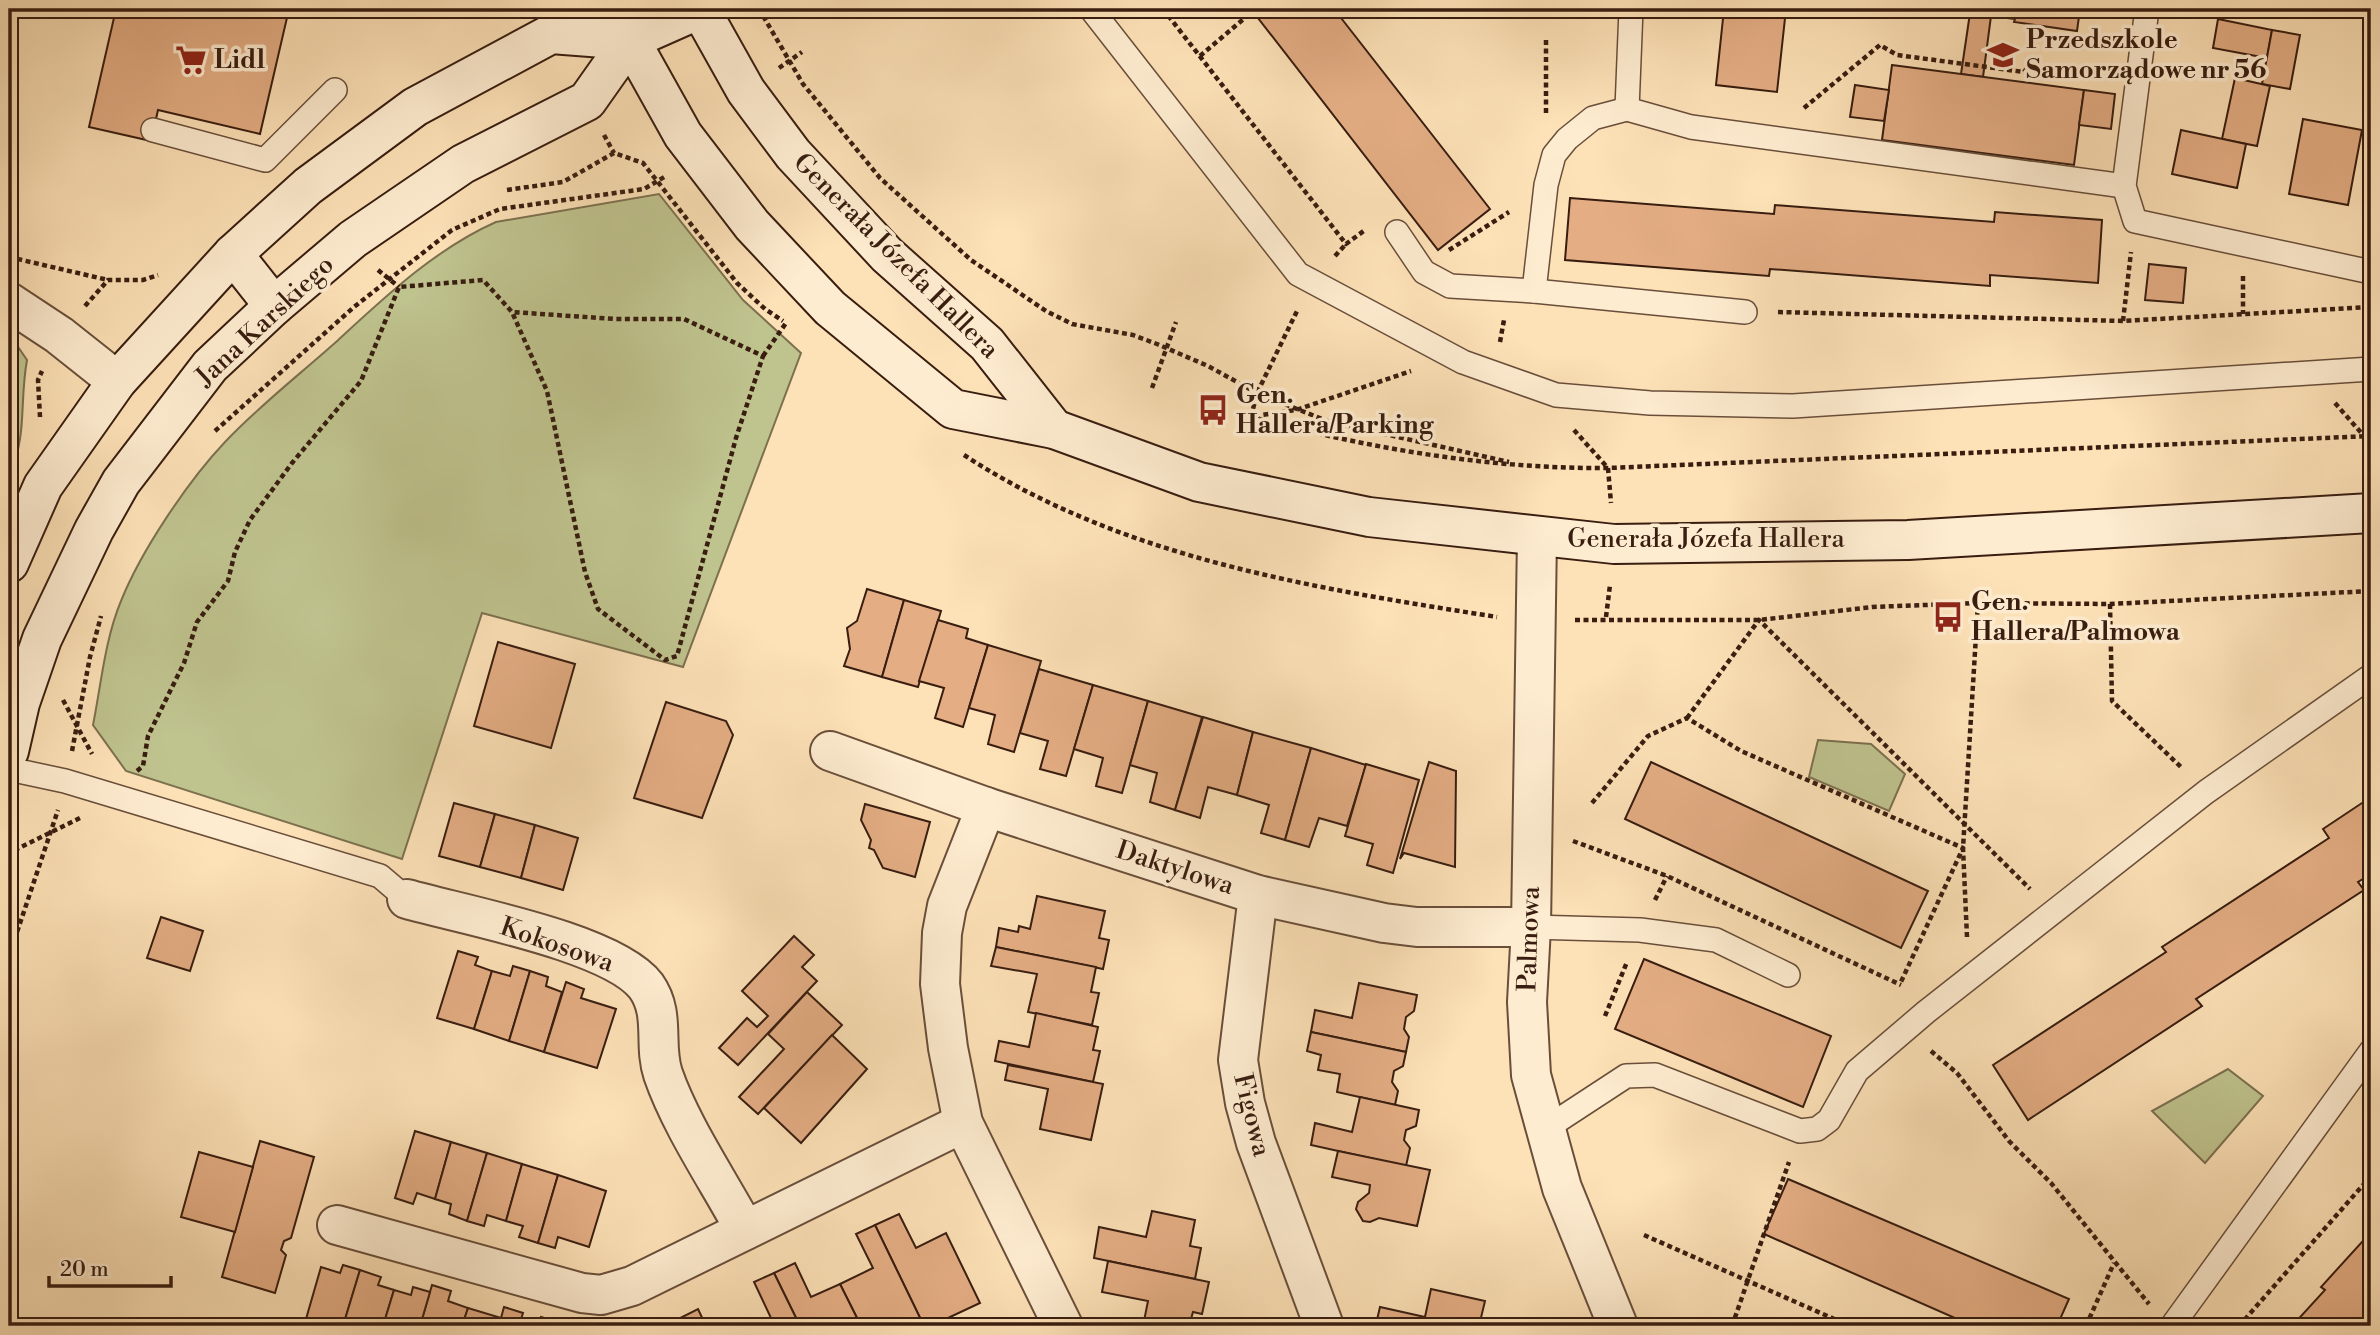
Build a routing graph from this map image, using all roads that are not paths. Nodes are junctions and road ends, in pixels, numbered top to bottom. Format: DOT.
graph roads {
  1 [pos="700,9"];
  2 [pos="1091,9"];
  3 [pos="1631,9"];
  4 [pos="2147,9"];
  5 [pos="623,24"];
  6 [pos="335,90"];
  7 [pos="1627,109"];
  8 [pos="153,130"];
  9 [pos="2124,186"];
  10 [pos="1397,232"];
  11 [pos="233,254"];
  12 [pos="2371,272"];
  13 [pos="1534,291"];
  14 [pos="9,302"];
  15 [pos="274,306"];
  16 [pos="1756,312"];
  17 [pos="2371,369"];
  18 [pos="117,381"];
  19 [pos="1054,429"];
  20 [pos="2371,513"];
  21 [pos="1537,537"];
  22 [pos="9,563"];
  23 [pos="2371,676"];
  24 [pos="9,751"];
  25 [pos="830,751"];
  26 [pos="9,769"];
  27 [pos="986,807"];
  28 [pos="1258,895"];
  29 [pos="407,899"];
  30 [pos="1531,926"];
  31 [pos="1788,975"];
  32 [pos="2371,1051"];
  33 [pos="963,1123"];
  34 [pos="1545,1129"];
  35 [pos="337,1225"];
  36 [pos="745,1230"];
  37 [pos="1063,1326"];
  38 [pos="1324,1326"];
  39 [pos="1618,1326"];
  40 [pos="2172,1326"];
  1 -- 5 [label="street"];
  1 -- 19 [label="street, Generała Józefa Hallera"];
  2 -- 17 [label="lane"];
  3 -- 7 [label="lane"];
  4 -- 9 [label="lane"];
  5 -- 11 [label="street"];
  5 -- 15 [label="street, Jana Karskiego"];
  5 -- 19 [label="street, Generała Józefa Hallera"];
  6 -- 8 [label="lane"];
  7 -- 9 [label="lane"];
  7 -- 13 [label="lane"];
  9 -- 12 [label="lane"];
  10 -- 13 [label="lane"];
  11 -- 15 [label="street"];
  11 -- 18 [label="street"];
  13 -- 16 [label="lane"];
  14 -- 18 [label="street"];
  15 -- 24 [label="street, Jana Karskiego"];
  18 -- 22 [label="street"];
  19 -- 21 [label="street, Generała Józefa Hallera"];
  20 -- 21 [label="street, Generała Józefa Hallera"];
  21 -- 30 [label="street, Palmowa"];
  23 -- 34 [label="lane"];
  25 -- 27 [label="street, Daktylowa"];
  26 -- 29 [label="lane"];
  27 -- 28 [label="street, Daktylowa"];
  27 -- 33 [label="street"];
  28 -- 30 [label="street, Daktylowa"];
  28 -- 38 [label="street, Figowa"];
  29 -- 36 [label="street, Kokosowa"];
  30 -- 31 [label="lane"];
  30 -- 34 [label="street, Palmowa"];
  32 -- 40 [label="lane"];
  33 -- 36 [label="street"];
  33 -- 37 [label="street"];
  34 -- 39 [label="street, Palmowa"];
  35 -- 36 [label="street"];
}
